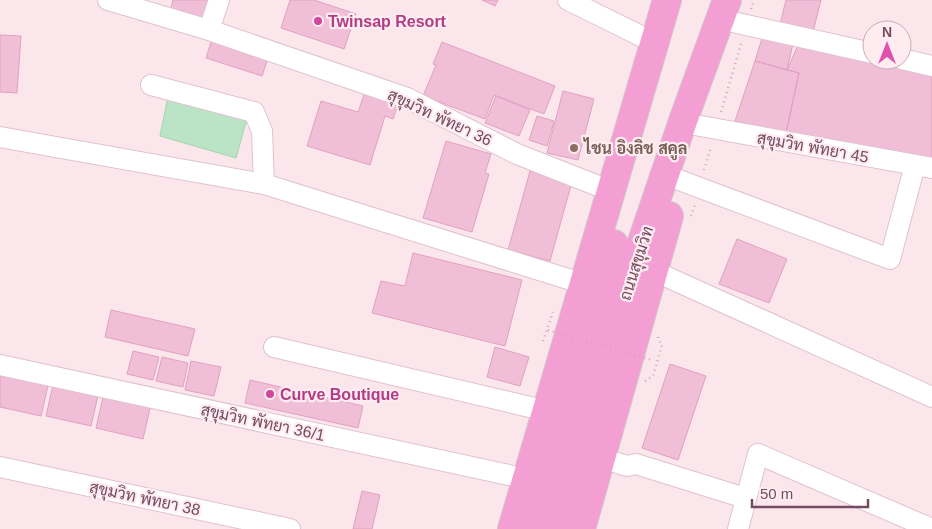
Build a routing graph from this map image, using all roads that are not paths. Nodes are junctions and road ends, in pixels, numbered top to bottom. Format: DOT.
graph roads {
  1 [pos="108,0"];
  2 [pos="219,0"];
  3 [pos="568,0"];
  4 [pos="667,0"];
  5 [pos="143,5"];
  6 [pos="727,7"];
  7 [pos="209,30"];
  8 [pos="655,43"];
  9 [pos="862,50"];
  10 [pos="912,62"];
  11 [pos="932,66"];
  12 [pos="151,85"];
  13 [pos="695,125"];
  14 [pos="0,137"];
  15 [pos="924,167"];
  16 [pos="679,180"];
  17 [pos="264,184"];
  18 [pos="611,191"];
  19 [pos="654,270"];
  20 [pos="584,284"];
  21 [pos="274,347"];
  22 [pos="0,365"];
  23 [pos="932,397"];
  24 [pos="547,411"];
  25 [pos="603,452"];
  26 [pos="0,467"];
  27 [pos="527,479"];
  28 [pos="745,498"];
  29 [pos="290,529"];
  30 [pos="512,529"];
  31 [pos="536,529"];
  32 [pos="558,529"];
  33 [pos="581,529"];
  34 [pos="738,529"];
  35 [pos="932,529"];
  1 -- 5 [label="street, สุขุมวิท พัทยา 36"];
  2 -- 7 [label="street"];
  3 -- 8 [label="street"];
  4 -- 8 [label="highway, ถนนสุขุมวิท"];
  4 -- 31 [label="highway, ถนนสุขุมวิท"];
  5 -- 7 [label="street, สุขุมวิท พัทยา 36"];
  6 -- 9 [label="street"];
  6 -- 13 [label="highway, ถนนสุขุมวิท"];
  6 -- 32 [label="highway, ถนนสุขุมวิท"];
  7 -- 18 [label="street, สุขุมวิท พัทยา 36"];
  8 -- 18 [label="highway, ถนนสุขุมวิท"];
  10 -- 11 [label="street"];
  12 -- 17 [label="street"];
  13 -- 15 [label="street, สุขุมวิท พัทยา 45"];
  13 -- 16 [label="highway, ถนนสุขุมวิท"];
  14 -- 17 [label="street"];
  15 -- 16 [label="street"];
  16 -- 19 [label="highway, ถนนสุขุมวิท"];
  17 -- 20 [label="street"];
  18 -- 20 [label="highway, ถนนสุขุมวิท"];
  19 -- 23 [label="street"];
  19 -- 25 [label="highway, ถนนสุขุมวิท"];
  20 -- 24 [label="highway, ถนนสุขุมวิท"];
  21 -- 24 [label="street"];
  22 -- 27 [label="street, สุขุมวิท พัทยา 36/1"];
  24 -- 27 [label="highway, ถนนสุขุมวิท"];
  25 -- 28 [label="street"];
  25 -- 33 [label="highway, ถนนสุขุมวิท"];
  26 -- 29 [label="street, สุขุมวิท พัทยา 38"];
  27 -- 30 [label="highway, ถนนสุขุมวิท"];
  28 -- 34 [label="street"];
  28 -- 35 [label="street"];
}
